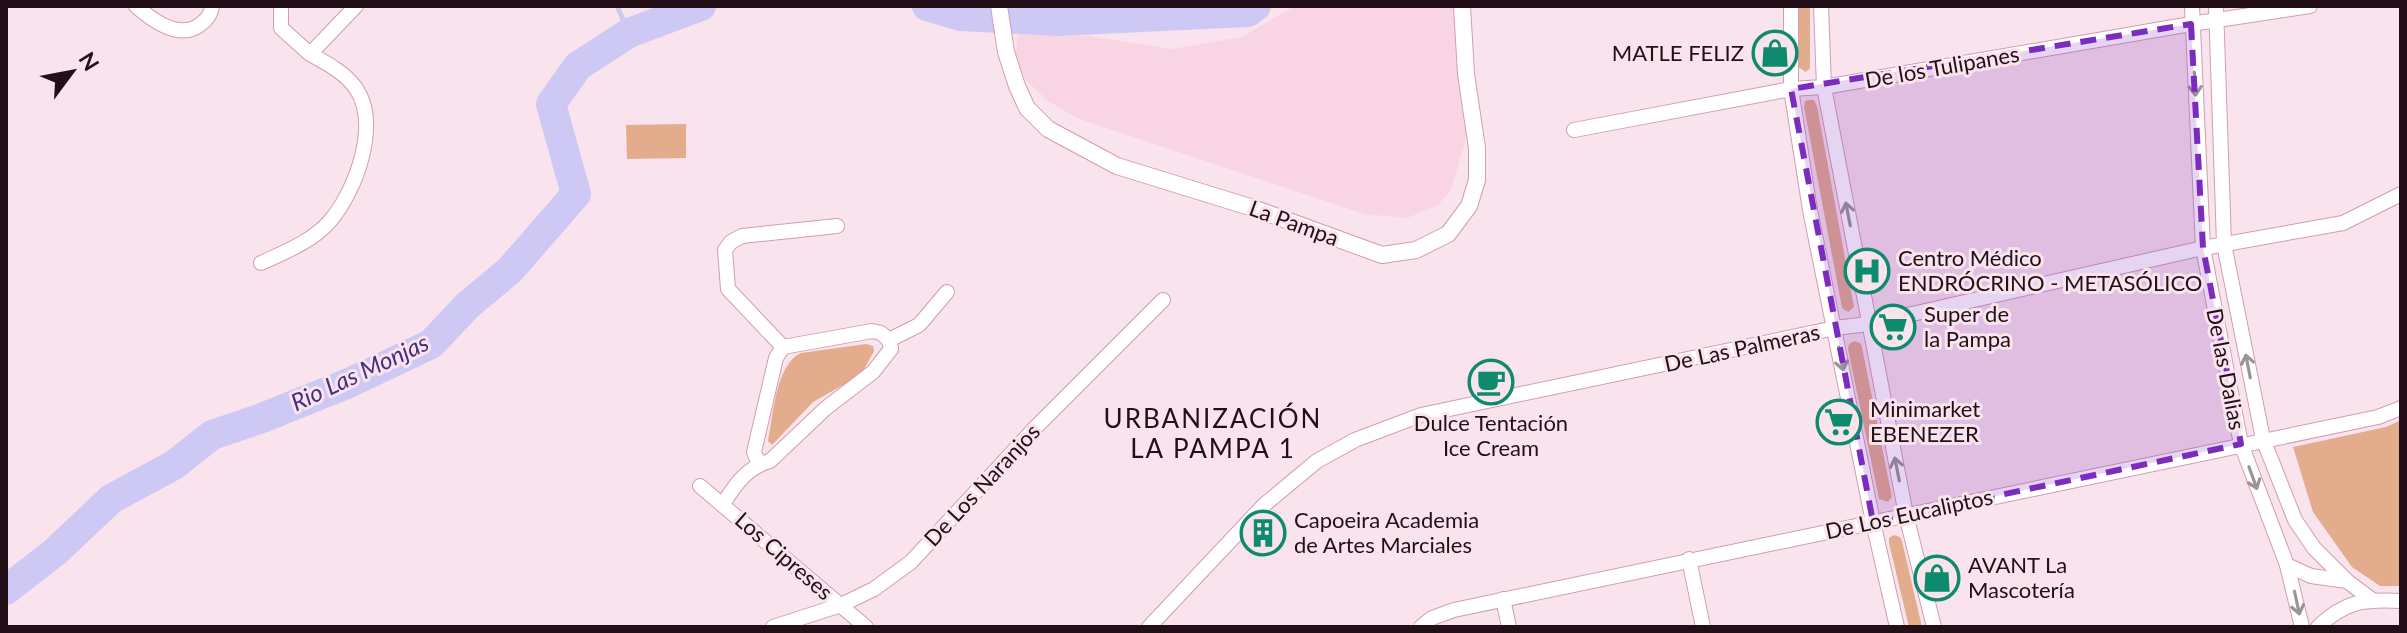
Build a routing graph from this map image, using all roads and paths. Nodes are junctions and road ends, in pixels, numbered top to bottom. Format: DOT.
graph roads {
  1 [pos="136,6"];
  2 [pos="212,6"];
  3 [pos="281,6"];
  4 [pos="356,6"];
  5 [pos="999,6"];
  6 [pos="1462,6"];
  7 [pos="1791,6"];
  8 [pos="1821,6"];
  9 [pos="2192,6"];
  10 [pos="2310,6"];
  11 [pos="2216,13"];
  12 [pos="2191,24"];
  13 [pos="310,54"];
  14 [pos="1824,87"];
  15 [pos="1791,89"];
  16 [pos="1574,130"];
  17 [pos="2401,194"];
  18 [pos="837,226"];
  19 [pos="2224,244"];
  20 [pos="2203,248"];
  21 [pos="261,263"];
  22 [pos="947,292"];
  23 [pos="1163,300"];
  24 [pos="1868,324"];
  25 [pos="1835,328"];
  26 [pos="889,340"];
  27 [pos="783,347"];
  28 [pos="2401,408"];
  29 [pos="2263,439"];
  30 [pos="2241,444"];
  31 [pos="759,464"];
  32 [pos="700,486"];
  33 [pos="723,504"];
  34 [pos="1906,515"];
  35 [pos="1873,522"];
  36 [pos="1689,559"];
  37 [pos="2287,565"];
  38 [pos="2347,581"];
  39 [pos="1503,599"];
  40 [pos="2371,599"];
  41 [pos="2401,601"];
  42 [pos="841,605"];
  43 [pos="773,627"];
  44 [pos="866,627"];
  45 [pos="1149,627"];
  46 [pos="1421,627"];
  47 [pos="1509,627"];
  48 [pos="1703,627"];
  49 [pos="1897,627"];
  50 [pos="1934,627"];
  51 [pos="2302,627"];
  52 [pos="2318,627"];
  1 -- 2 [label="street"];
  3 -- 13 [label="street"];
  4 -- 13 [label="street"];
  5 -- 6 [label="street, La Pampa"];
  7 -- 15 [label="street"];
  8 -- 14 [label="street"];
  9 -- 12 [label="street, De las Dalias"];
  10 -- 11 [label="street, De los Tulipanes"];
  11 -- 12 [label="street, De los Tulipanes"];
  11 -- 19 [label="street, De las Dalias"];
  12 -- 14 [label="street, De los Tulipanes"];
  12 -- 20 [label="street, De las Dalias, one-way"];
  13 -- 21 [label="street"];
  14 -- 15 [label="street, De los Tulipanes"];
  24 -- 14 [label="street, one-way"];
  15 -- 16 [label="street, De los Tulipanes"];
  15 -- 25 [label="street"];
  17 -- 19 [label="street, De Las Palmeras"];
  18 -- 27 [label="street"];
  19 -- 20 [label="street, De Las Palmeras"];
  29 -- 19 [label="street, De las Dalias, one-way"];
  20 -- 24 [label="street, De Las Palmeras"];
  20 -- 30 [label="street, De las Dalias"];
  22 -- 26 [label="street"];
  23 -- 42 [label="street, De Los Naranjos"];
  24 -- 25 [label="street, De Las Palmeras"];
  34 -- 24 [label="street, one-way"];
  25 -- 35 [label="street, one-way"];
  25 -- 45 [label="street, De Las Palmeras"];
  26 -- 27 [label="street"];
  26 -- 31 [label="street"];
  27 -- 31 [label="street"];
  28 -- 29 [label="street, De Los Eucaliptos"];
  29 -- 30 [label="street, De Los Eucaliptos"];
  29 -- 38 [label="street, De las Dalias"];
  30 -- 34 [label="street, De Los Eucaliptos"];
  30 -- 37 [label="street, De las Dalias, one-way"];
  31 -- 33 [label="street"];
  32 -- 33 [label="street, Los Cipreses"];
  33 -- 42 [label="street, Los Cipreses"];
  34 -- 35 [label="street, De Los Eucaliptos"];
  34 -- 50 [label="street"];
  35 -- 36 [label="street, De Los Eucaliptos"];
  35 -- 49 [label="street"];
  36 -- 39 [label="street, De Los Eucaliptos"];
  36 -- 48 [label="street"];
  37 -- 38 [label="street"];
  37 -- 51 [label="street, De las Dalias, one-way"];
  38 -- 40 [label="street, De las Dalias"];
  39 -- 46 [label="street, De Los Eucaliptos"];
  39 -- 47 [label="street"];
  40 -- 41 [label="street"];
  40 -- 52 [label="street"];
  42 -- 43 [label="street, De Los Naranjos"];
  42 -- 44 [label="street, Los Cipreses"];
}
